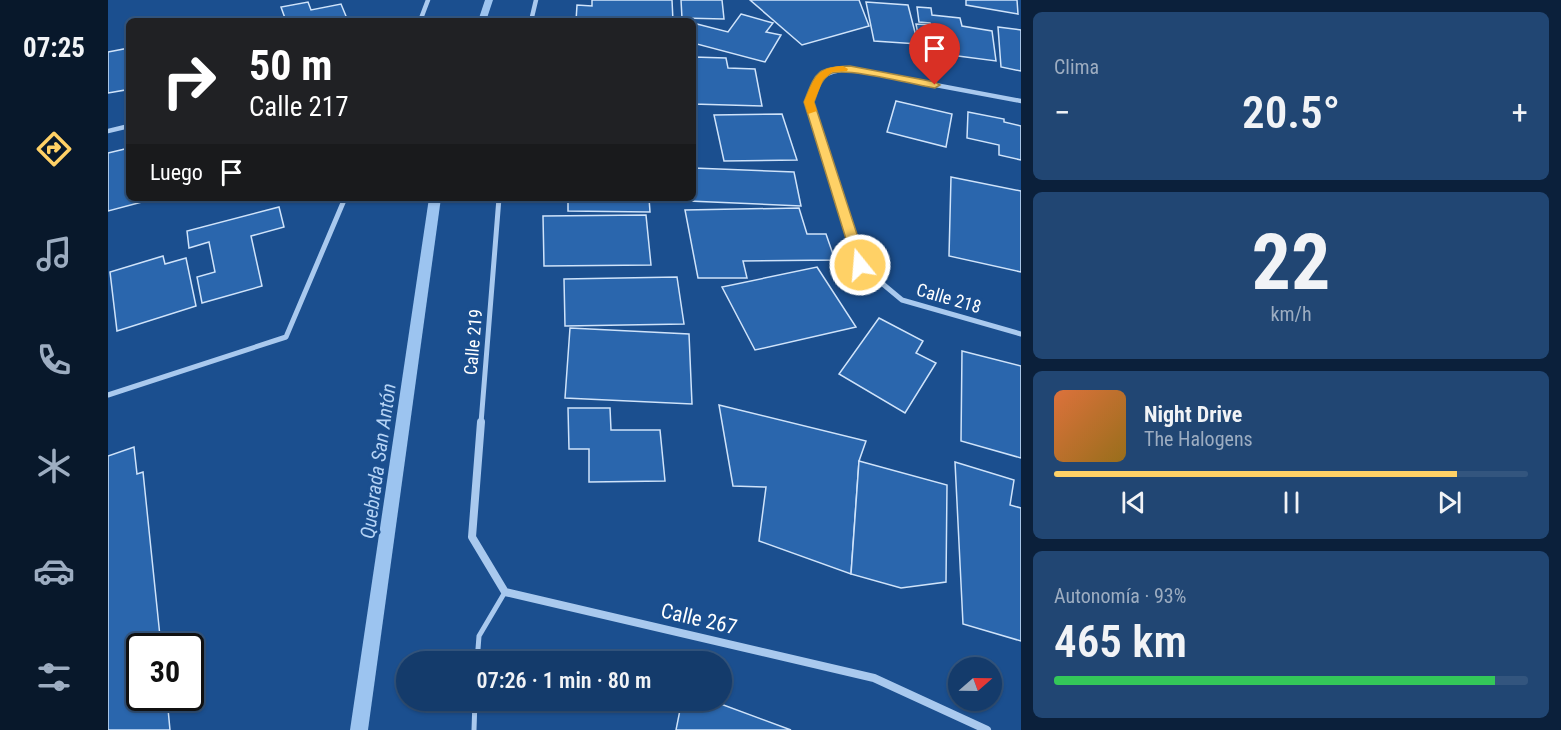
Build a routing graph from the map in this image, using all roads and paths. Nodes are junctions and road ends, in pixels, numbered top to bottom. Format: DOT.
graph roads {
  1 [pos="428,0"];
  2 [pos="536,0"];
  3 [pos="421,18"];
  4 [pos="532,18"];
  5 [pos="1021,101"];
  6 [pos="126,127"];
  7 [pos="108,131"];
  8 [pos="344,201"];
  9 [pos="499,201"];
  10 [pos="1021,334"];
  11 [pos="108,395"];
  12 [pos="505,592"];
  13 [pos="478,651"];
  14 [pos="475,711"];
  15 [pos="474,730"];
  16 [pos="987,730"];
  1 -- 3 [label="street"];
  2 -- 4 [label="street"];
  5 -- 10 [label="street, Calle 218"];
  6 -- 7 [label="street"];
  8 -- 11 [label="street"];
  9 -- 12 [label="street, Calle 219"];
  12 -- 13 [label="lane"];
  12 -- 16 [label="street, Calle 267"];
  14 -- 15 [label="lane"];
}
